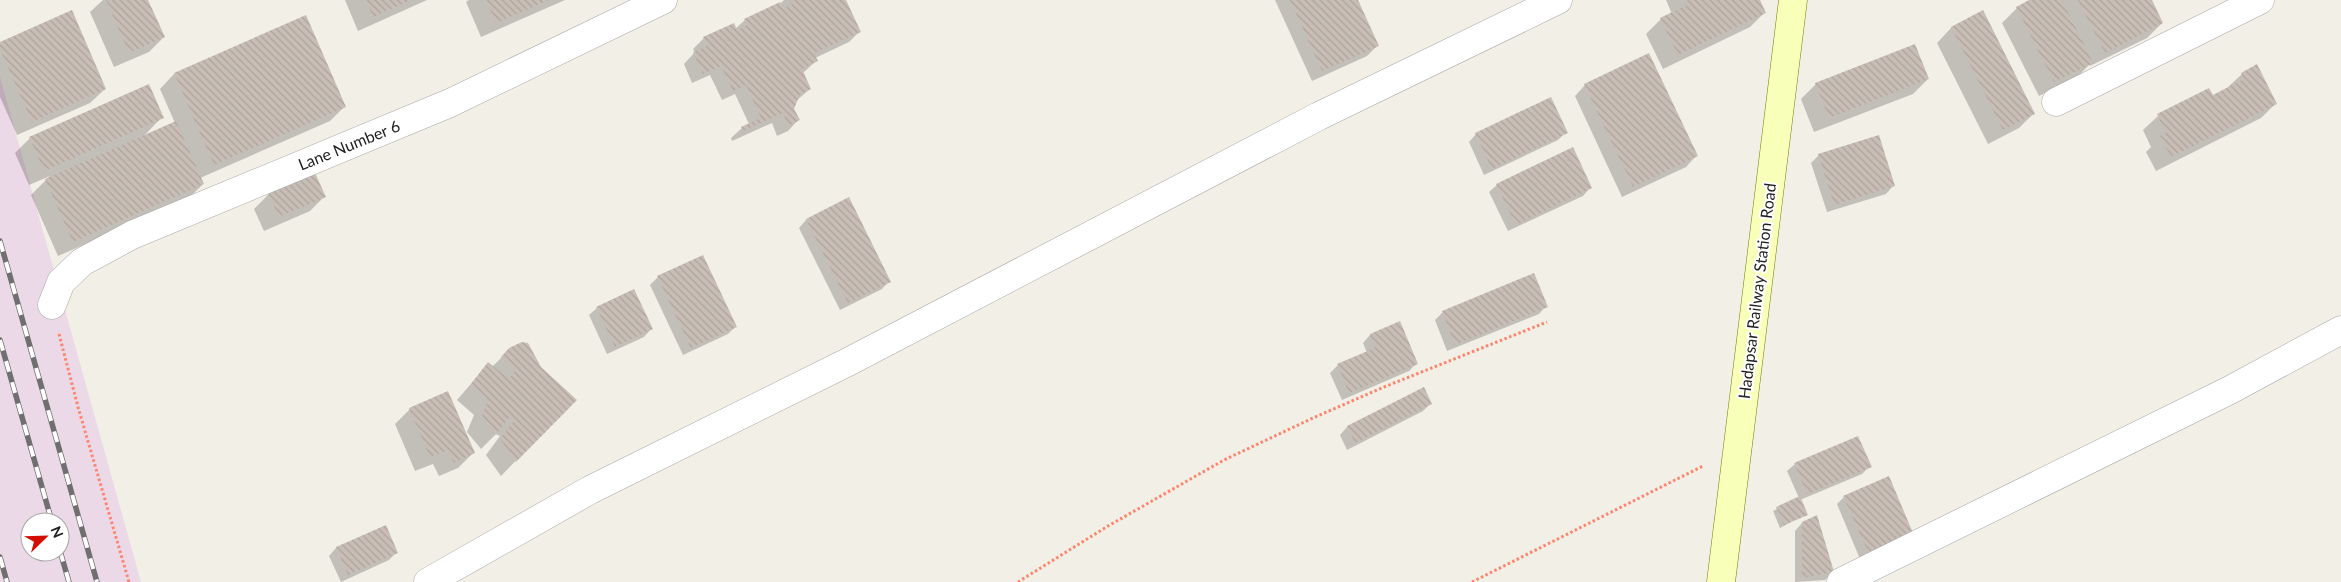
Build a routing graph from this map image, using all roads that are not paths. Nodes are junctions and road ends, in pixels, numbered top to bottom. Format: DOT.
graph roads {
  1 [pos="662,0"];
  2 [pos="1558,0"];
  3 [pos="1792,0"];
  4 [pos="2260,0"];
  5 [pos="2056,102"];
  6 [pos="52,305"];
  7 [pos="2341,330"];
  8 [pos="428,582"];
  9 [pos="1721,582"];
  10 [pos="1841,582"];
  1 -- 6 [label="street, Lane Number 6"];
  2 -- 8 [label="street"];
  3 -- 9 [label="street, Hadapsar Railway Station Road"];
  4 -- 5 [label="street"];
  7 -- 10 [label="street"];
}
